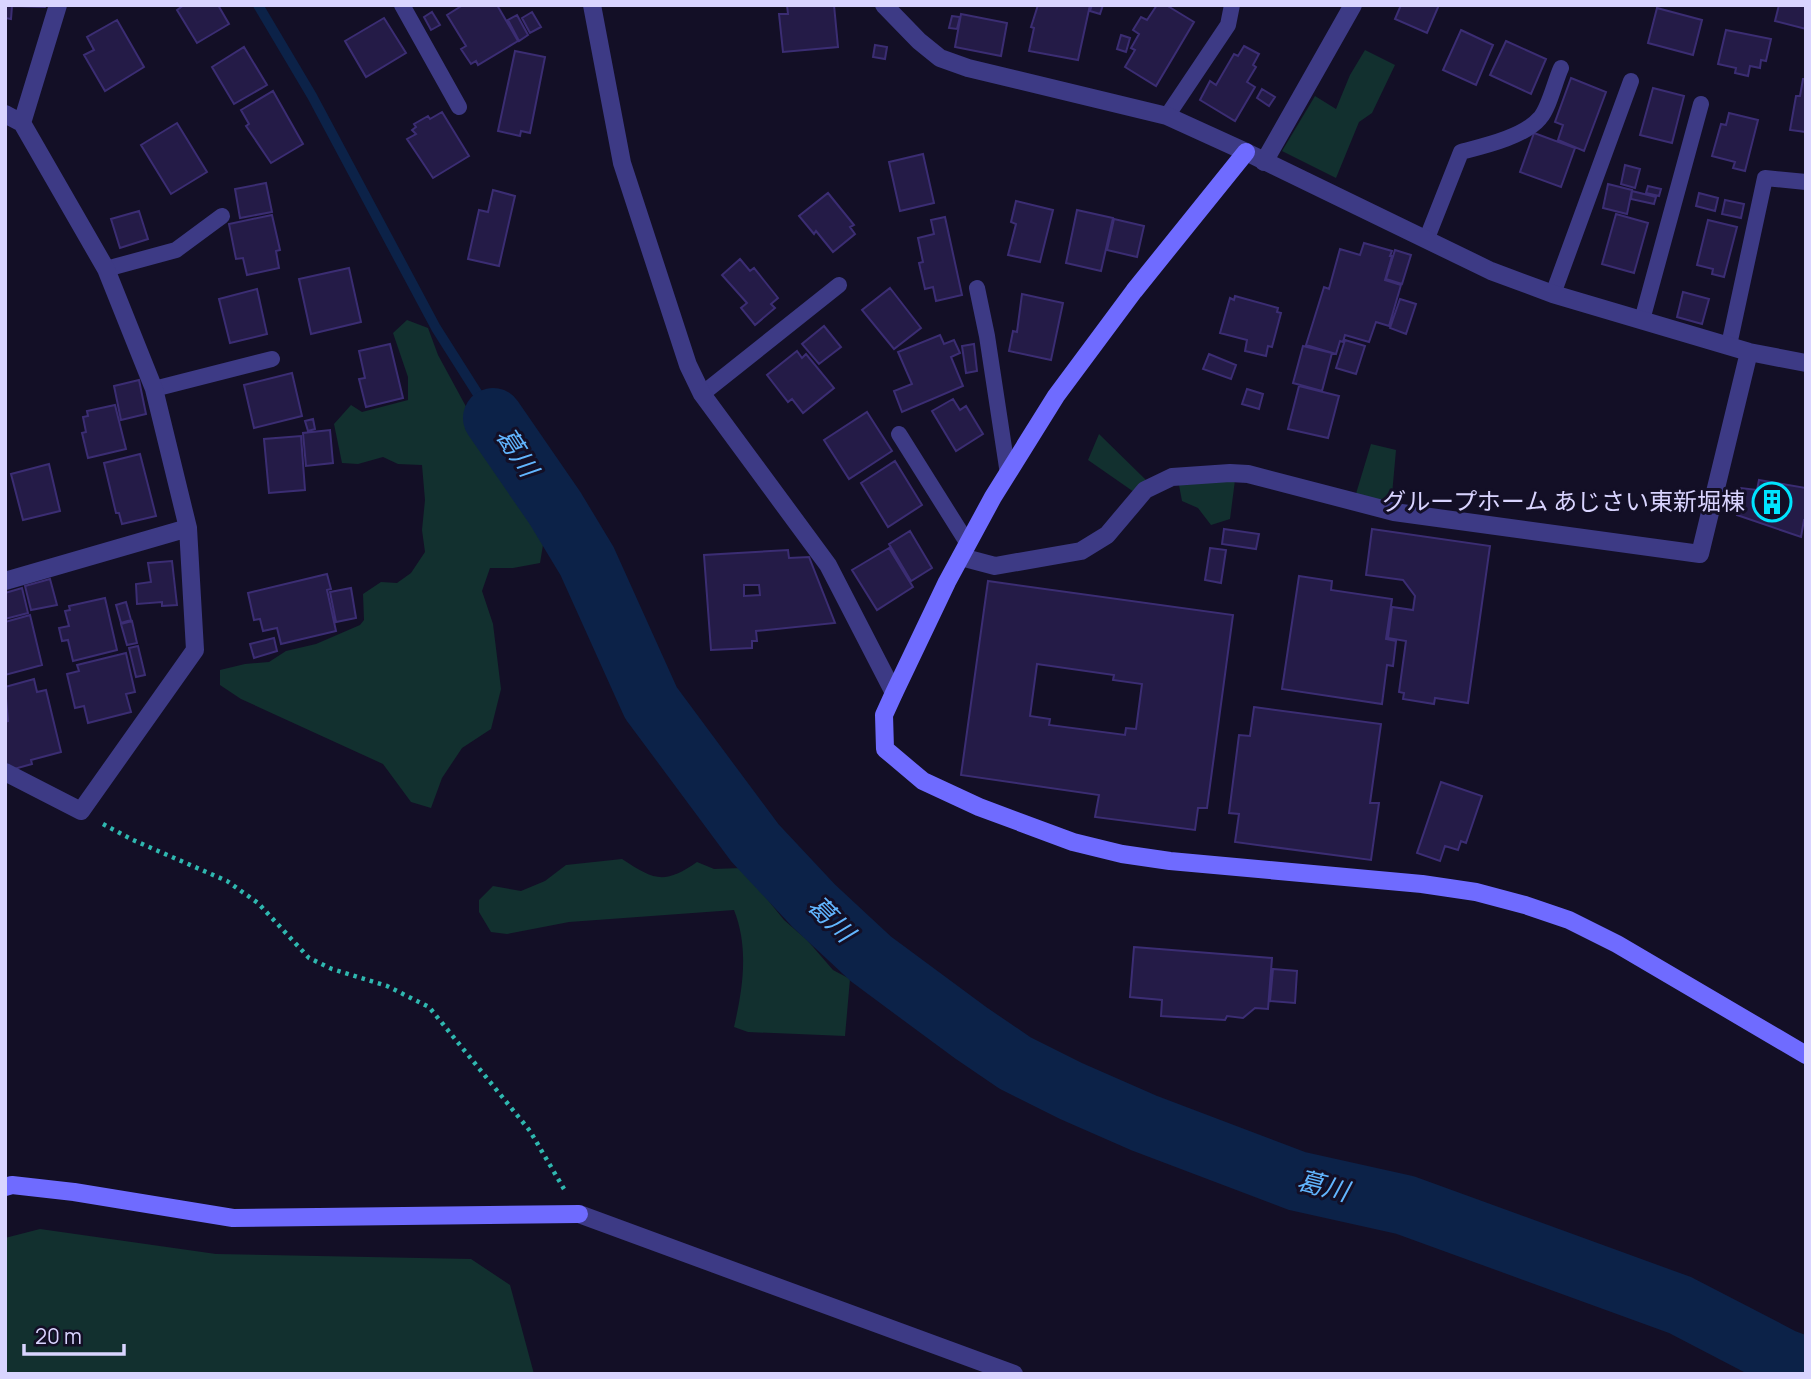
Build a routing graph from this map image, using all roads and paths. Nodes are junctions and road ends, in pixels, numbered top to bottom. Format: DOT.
graph roads {
  1 [pos="58,5"];
  2 [pos="402,5"];
  3 [pos="593,5"];
  4 [pos="884,5"];
  5 [pos="1232,5"];
  6 [pos="1353,5"];
  7 [pos="1561,68"];
  8 [pos="1631,81"];
  9 [pos="1701,104"];
  10 [pos="459,107"];
  11 [pos="5,114"];
  12 [pos="1167,116"];
  13 [pos="22,124"];
  14 [pos="1246,152"];
  15 [pos="1264,162"];
  16 [pos="1806,182"];
  17 [pos="222,216"];
  18 [pos="1427,238"];
  19 [pos="106,269"];
  20 [pos="839,285"];
  21 [pos="977,288"];
  22 [pos="1553,294"];
  23 [pos="1642,320"];
  24 [pos="1728,345"];
  25 [pos="1749,352"];
  26 [pos="272,359"];
  27 [pos="1806,362"];
  28 [pos="154,389"];
  29 [pos="702,394"];
  30 [pos="899,435"];
  31 [pos="1008,474"];
  32 [pos="188,528"];
  33 [pos="964,551"];
  34 [pos="5,581"];
  35 [pos="894,693"];
  36 [pos="5,772"];
  37 [pos="81,811"];
  38 [pos="1806,1055"];
  39 [pos="5,1187"];
  40 [pos="579,1214"];
  41 [pos="1014,1374"];
  1 -- 13 [label="street"];
  2 -- 10 [label="lane"];
  3 -- 29 [label="street"];
  4 -- 12 [label="street"];
  5 -- 12 [label="lane"];
  6 -- 15 [label="street"];
  7 -- 18 [label="lane"];
  8 -- 22 [label="lane"];
  9 -- 23 [label="lane"];
  11 -- 13 [label="street"];
  12 -- 14 [label="street"];
  13 -- 19 [label="street"];
  14 -- 15 [label="street"];
  14 -- 31 [label="street"];
  15 -- 18 [label="street"];
  16 -- 24 [label="lane"];
  17 -- 19 [label="lane"];
  18 -- 22 [label="street"];
  19 -- 28 [label="street"];
  20 -- 29 [label="lane"];
  21 -- 31 [label="lane"];
  22 -- 23 [label="street"];
  23 -- 24 [label="street"];
  24 -- 25 [label="street"];
  25 -- 27 [label="street"];
  25 -- 33 [label="street"];
  26 -- 28 [label="lane"];
  28 -- 32 [label="street"];
  29 -- 35 [label="street"];
  30 -- 33 [label="lane"];
  31 -- 33 [label="street"];
  32 -- 34 [label="street"];
  32 -- 37 [label="street"];
  33 -- 35 [label="street"];
  35 -- 38 [label="street"];
  36 -- 37 [label="street"];
  37 -- 40 [label="path"];
  39 -- 40 [label="street"];
  40 -- 41 [label="street"];
}
